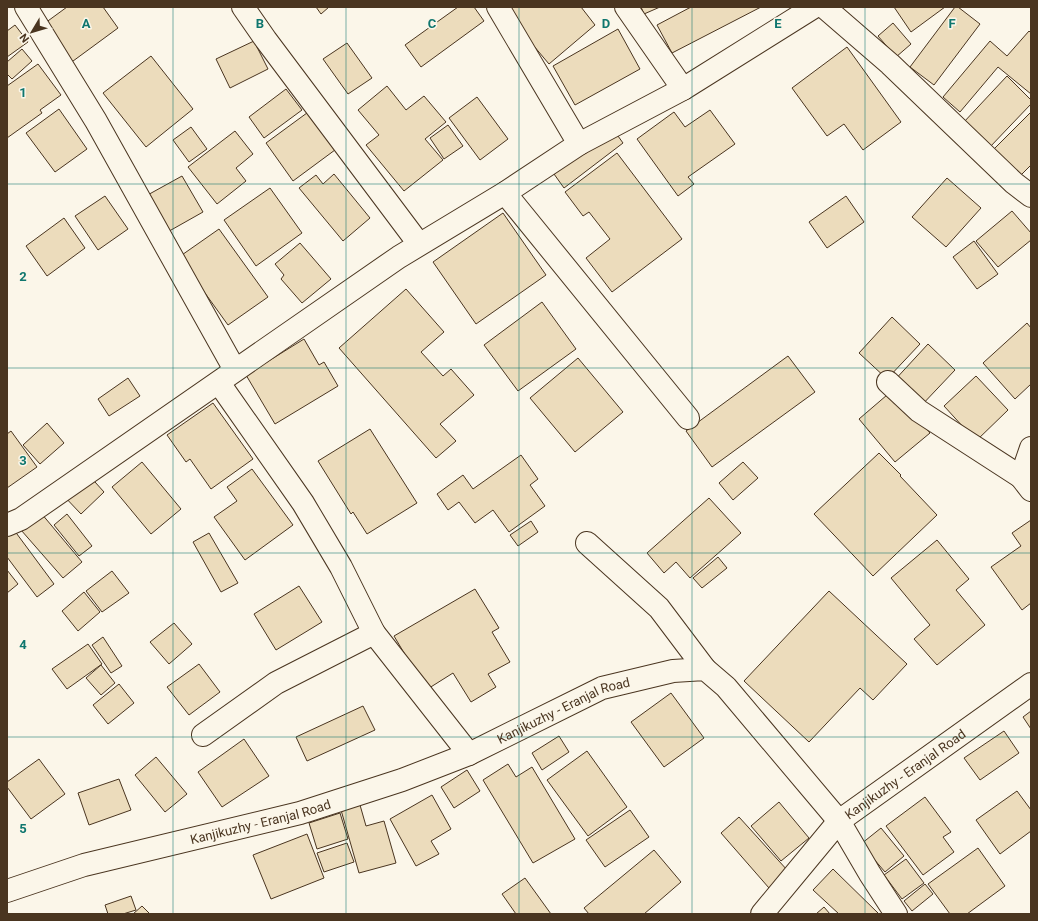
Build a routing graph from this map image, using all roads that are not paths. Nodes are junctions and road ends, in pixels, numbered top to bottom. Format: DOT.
graph roads {
  1 [pos="26,7"];
  2 [pos="243,7"];
  3 [pos="498,7"];
  4 [pos="626,7"];
  5 [pos="814,7"];
  6 [pos="824,7"];
  7 [pos="683,89"];
  8 [pos="579,144"];
  9 [pos="505,193"];
  10 [pos="1031,196"];
  11 [pos="420,244"];
  12 [pos="227,376"];
  13 [pos="888,382"];
  14 [pos="688,418"];
  15 [pos="1031,448"];
  16 [pos="1026,483"];
  17 [pos="7,525"];
  18 [pos="587,543"];
  19 [pos="374,633"];
  20 [pos="705,669"];
  21 [pos="1031,684"];
  22 [pos="203,735"];
  23 [pos="469,754"];
  24 [pos="839,821"];
  25 [pos="7,891"];
  26 [pos="762,914"];
  27 [pos="896,914"];
  1 -- 12 [label="street"];
  2 -- 11 [label="street"];
  3 -- 8 [label="street"];
  4 -- 7 [label="street"];
  5 -- 7 [label="street"];
  6 -- 10 [label="street"];
  7 -- 8 [label="street"];
  8 -- 9 [label="street"];
  9 -- 11 [label="street"];
  9 -- 14 [label="street"];
  11 -- 12 [label="street"];
  12 -- 17 [label="street"];
  12 -- 19 [label="street"];
  13 -- 16 [label="street"];
  15 -- 16 [label="street"];
  18 -- 20 [label="street"];
  19 -- 22 [label="street"];
  19 -- 23 [label="street"];
  20 -- 23 [label="street, Kanjikuzhy - Eranjal Road"];
  20 -- 24 [label="street, Kanjikuzhy - Eranjal Road"];
  21 -- 24 [label="street, Kanjikuzhy - Eranjal Road"];
  23 -- 25 [label="street, Kanjikuzhy - Eranjal Road"];
  24 -- 26 [label="street"];
  24 -- 27 [label="street"];
}
